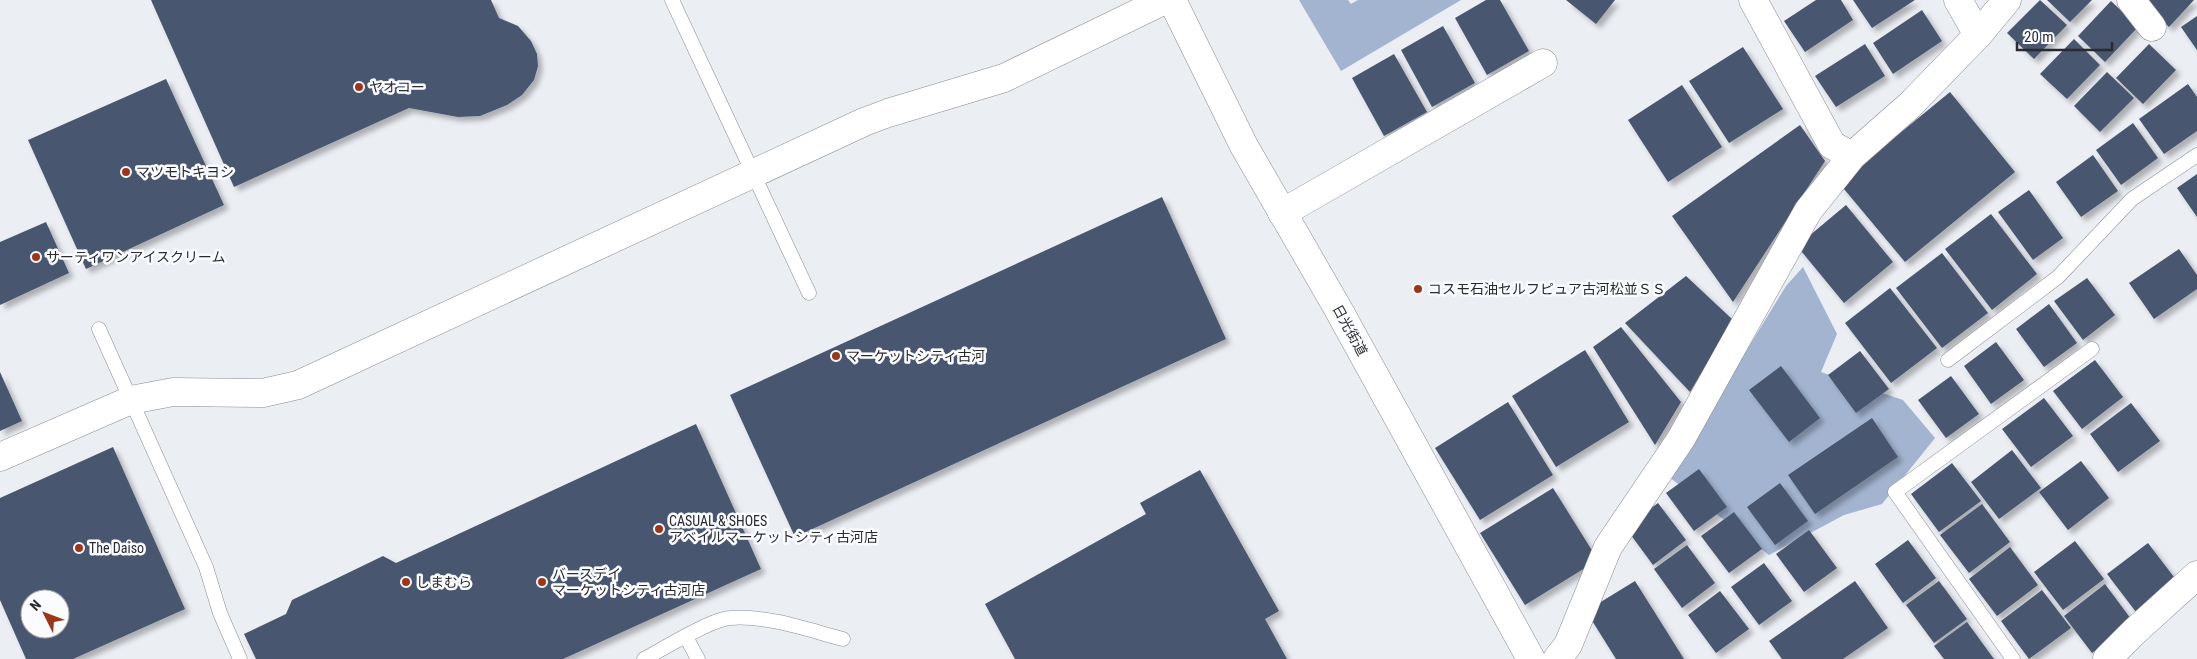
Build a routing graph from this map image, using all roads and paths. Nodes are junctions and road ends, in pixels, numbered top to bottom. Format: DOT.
graph roads {
  1 [pos="672,0"];
  2 [pos="1165,0"];
  3 [pos="1172,0"];
  4 [pos="1753,0"];
  5 [pos="1958,0"];
  6 [pos="2007,0"];
  7 [pos="2131,0"];
  8 [pos="2152,27"];
  9 [pos="1978,35"];
  10 [pos="1543,63"];
  11 [pos="2197,155"];
  12 [pos="1852,156"];
  13 [pos="753,174"];
  14 [pos="1282,213"];
  15 [pos="809,293"];
  16 [pos="99,328"];
  17 [pos="2092,349"];
  18 [pos="1948,360"];
  19 [pos="131,400"];
  20 [pos="0,457"];
  21 [pos="2197,574"];
  22 [pos="686,637"];
  23 [pos="844,639"];
  24 [pos="240,659"];
  25 [pos="644,659"];
  26 [pos="698,659"];
  27 [pos="1531,659"];
  28 [pos="1558,659"];
  29 [pos="2013,659"];
  30 [pos="2108,659"];
  1 -- 13 [label="lane"];
  2 -- 13 [label="street"];
  3 -- 14 [label="street, 日光街道"];
  4 -- 12 [label="street"];
  5 -- 9 [label="street"];
  6 -- 9 [label="street"];
  7 -- 8 [label="street"];
  9 -- 12 [label="street"];
  10 -- 14 [label="street"];
  11 -- 18 [label="lane"];
  12 -- 28 [label="street"];
  13 -- 15 [label="lane"];
  13 -- 19 [label="street"];
  14 -- 27 [label="street, 日光街道"];
  16 -- 19 [label="lane"];
  17 -- 29 [label="lane"];
  19 -- 20 [label="street"];
  19 -- 24 [label="lane"];
  21 -- 30 [label="street"];
  22 -- 23 [label="lane"];
  22 -- 25 [label="lane"];
  22 -- 26 [label="lane"];
}
